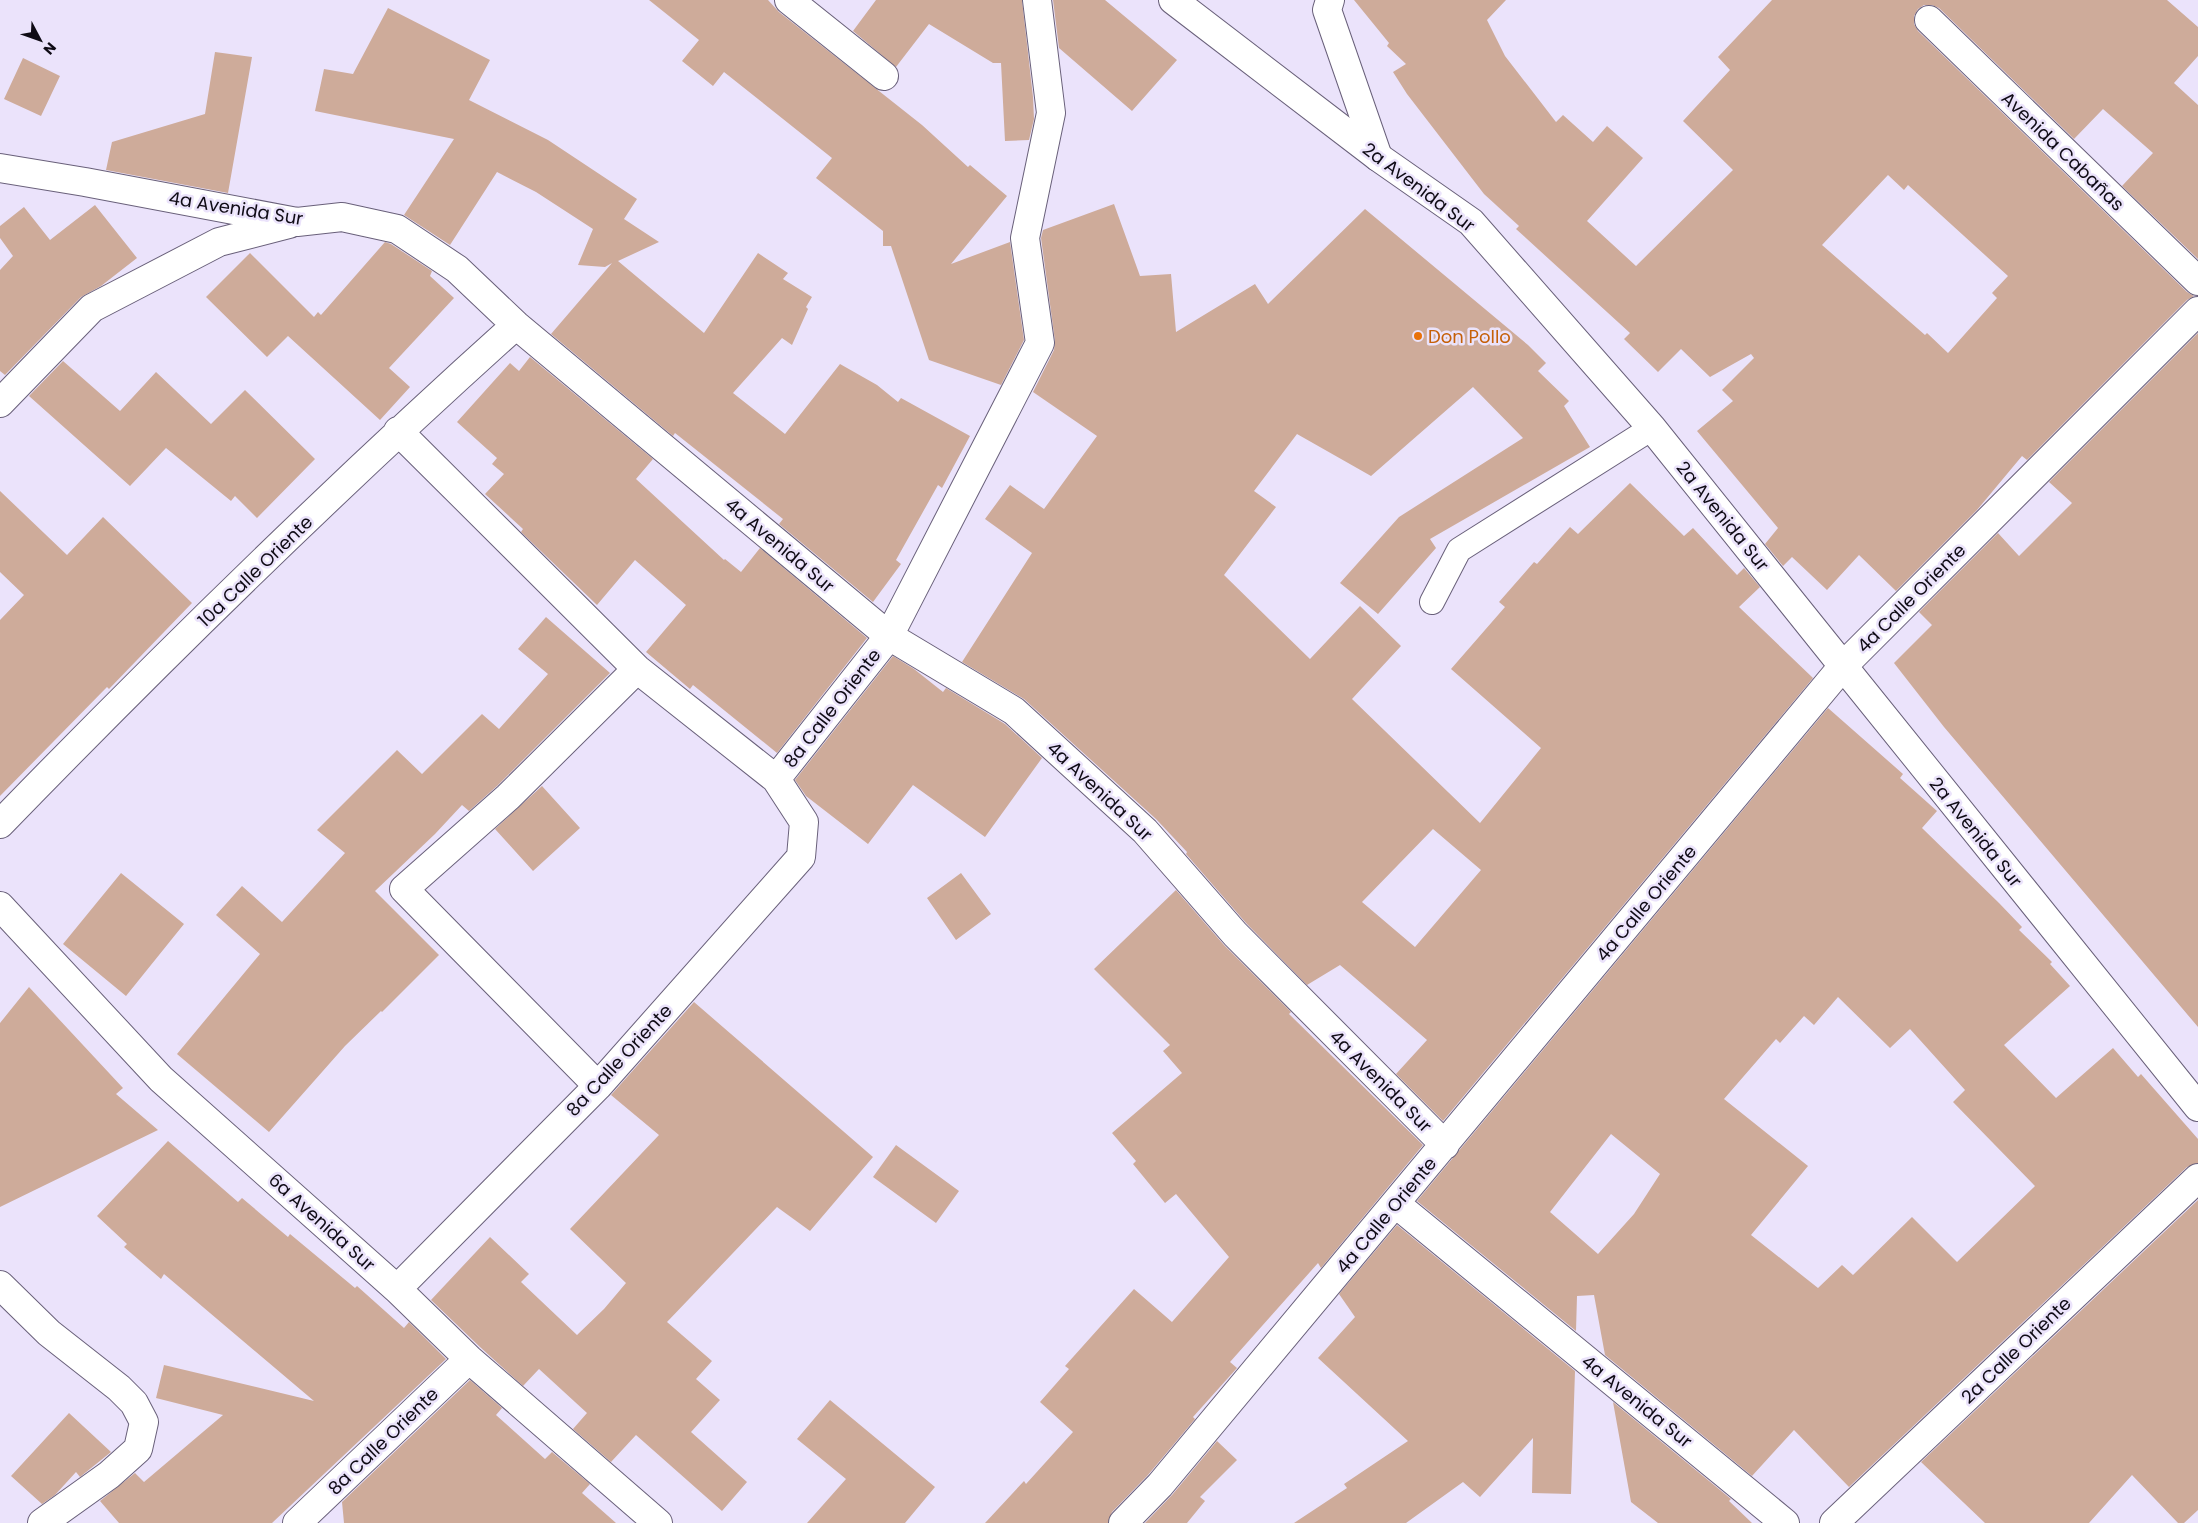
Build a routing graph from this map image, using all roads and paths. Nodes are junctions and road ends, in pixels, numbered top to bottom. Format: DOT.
graph roads {
  1 [pos="789,0"];
  2 [pos="1037,0"];
  3 [pos="1173,0"];
  4 [pos="1325,3"];
  5 [pos="1929,20"];
  6 [pos="884,76"];
  7 [pos="1378,157"];
  8 [pos="0,168"];
  9 [pos="298,222"];
  10 [pos="2198,280"];
  11 [pos="2198,311"];
  12 [pos="516,325"];
  13 [pos="0,403"];
  14 [pos="1652,428"];
  15 [pos="398,431"];
  16 [pos="1432,602"];
  17 [pos="889,636"];
  18 [pos="1843,666"];
  19 [pos="637,669"];
  20 [pos="776,779"];
  21 [pos="0,824"];
  22 [pos="3,913"];
  23 [pos="598,1086"];
  24 [pos="2198,1108"];
  25 [pos="1445,1145"];
  26 [pos="2198,1178"];
  27 [pos="1396,1204"];
  28 [pos="0,1285"];
  29 [pos="397,1289"];
  30 [pos="469,1359"];
  31 [pos="42,1523"];
  32 [pos="297,1523"];
  33 [pos="658,1523"];
  34 [pos="1123,1523"];
  35 [pos="1785,1523"];
  36 [pos="1834,1523"];
  1 -- 6 [label="street"];
  2 -- 17 [label="street, 8a Calle Oriente"];
  3 -- 7 [label="street, 2a Avenida Sur"];
  4 -- 7 [label="street"];
  5 -- 10 [label="street, Avenida Cabañas"];
  7 -- 14 [label="street, 2a Avenida Sur"];
  8 -- 9 [label="street, 4a Avenida Sur"];
  9 -- 12 [label="street, 4a Avenida Sur"];
  9 -- 13 [label="street"];
  11 -- 18 [label="street, 4a Calle Oriente"];
  12 -- 15 [label="street, 10a Calle Oriente"];
  12 -- 17 [label="street, 4a Avenida Sur"];
  14 -- 16 [label="lane"];
  14 -- 18 [label="street, 2a Avenida Sur"];
  15 -- 19 [label="street"];
  15 -- 21 [label="street, 10a Calle Oriente"];
  17 -- 20 [label="street, 8a Calle Oriente"];
  17 -- 25 [label="street, 4a Avenida Sur"];
  18 -- 24 [label="street, 2a Avenida Sur"];
  18 -- 25 [label="street, 4a Calle Oriente"];
  19 -- 20 [label="street"];
  19 -- 23 [label="street"];
  20 -- 23 [label="street, 8a Calle Oriente"];
  22 -- 29 [label="street, 6a Avenida Sur"];
  23 -- 29 [label="street, 8a Calle Oriente"];
  25 -- 27 [label="street, 4a Calle Oriente"];
  26 -- 36 [label="street, 2a Calle Oriente"];
  27 -- 34 [label="street, 4a Calle Oriente"];
  27 -- 35 [label="street, 4a Avenida Sur"];
  28 -- 31 [label="street"];
  29 -- 30 [label="street, 6a Avenida Sur"];
  30 -- 32 [label="street, 8a Calle Oriente"];
  30 -- 33 [label="street, 6a Avenida Sur"];
}
